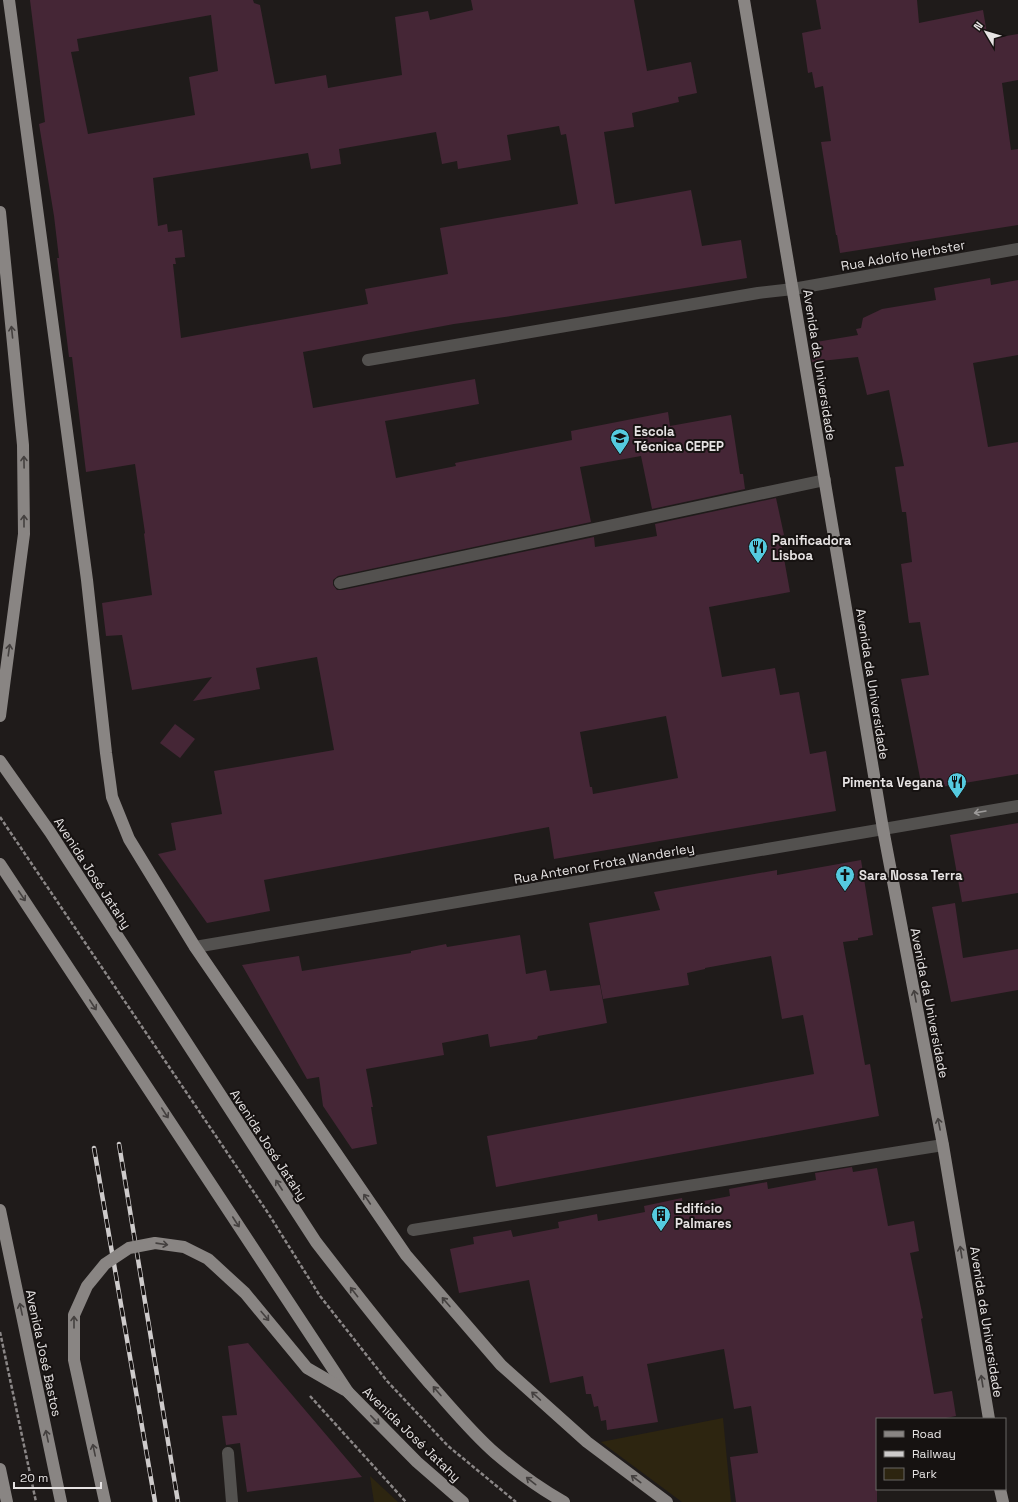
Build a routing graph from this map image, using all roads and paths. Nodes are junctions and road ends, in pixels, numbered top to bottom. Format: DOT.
graph roads {
  1 [pos="9,0"];
  2 [pos="744,0"];
  3 [pos="0,212"];
  4 [pos="1018,249"];
  5 [pos="793,289"];
  6 [pos="368,360"];
  7 [pos="824,480"];
  8 [pos="340,583"];
  9 [pos="0,716"];
  10 [pos="0,761"];
  11 [pos="1018,806"];
  12 [pos="883,829"];
  13 [pos="0,864"];
  14 [pos="195,947"];
  15 [pos="943,1145"];
  16 [pos="0,1210"];
  17 [pos="413,1230"];
  18 [pos="0,1332"];
  19 [pos="348,1392"];
  20 [pos="309,1395"];
  21 [pos="989,1418"];
  22 [pos="228,1453"];
  23 [pos="0,1469"];
  24 [pos="1000,1490"];
  25 [pos="8,1502"];
  26 [pos="36,1502"];
  27 [pos="61,1502"];
  28 [pos="105,1502"];
  29 [pos="232,1502"];
  30 [pos="406,1502"];
  31 [pos="463,1502"];
  32 [pos="564,1502"];
  33 [pos="667,1502"];
  34 [pos="1002,1502"];
  1 -- 14 [label="main road"];
  2 -- 5 [label="main road, Avenida da Universidade"];
  9 -- 3 [label="main road, one-way"];
  4 -- 5 [label="street, Rua Adolfo Herbster"];
  5 -- 6 [label="street, Rua Adolfo Herbster"];
  5 -- 7 [label="main road, Avenida da Universidade"];
  7 -- 8 [label="street"];
  7 -- 12 [label="main road, Avenida da Universidade"];
  32 -- 10 [label="main road, Avenida José Jatahy, one-way, bridge"];
  11 -- 12 [label="street, Rua Antenor Frota Wanderley, one-way"];
  12 -- 14 [label="street, Rua Antenor Frota Wanderley"];
  15 -- 12 [label="main road, Avenida da Universidade, one-way"];
  13 -- 19 [label="main road, Avenida José Jatahy, one-way, bridge"];
  33 -- 14 [label="main road, one-way"];
  15 -- 17 [label="street"];
  21 -- 15 [label="main road, Avenida da Universidade, one-way"];
  27 -- 16 [label="main road, Avenida José Bastos, one-way"];
  18 -- 26 [label="path"];
  28 -- 19 [label="main road, one-way, bridge"];
  19 -- 31 [label="main road, Avenida José Jatahy, one-way"];
  20 -- 30 [label="path"];
  22 -- 29 [label="street"];
  23 -- 25 [label="main road"];
  24 -- 34 [label="main road"];
}
